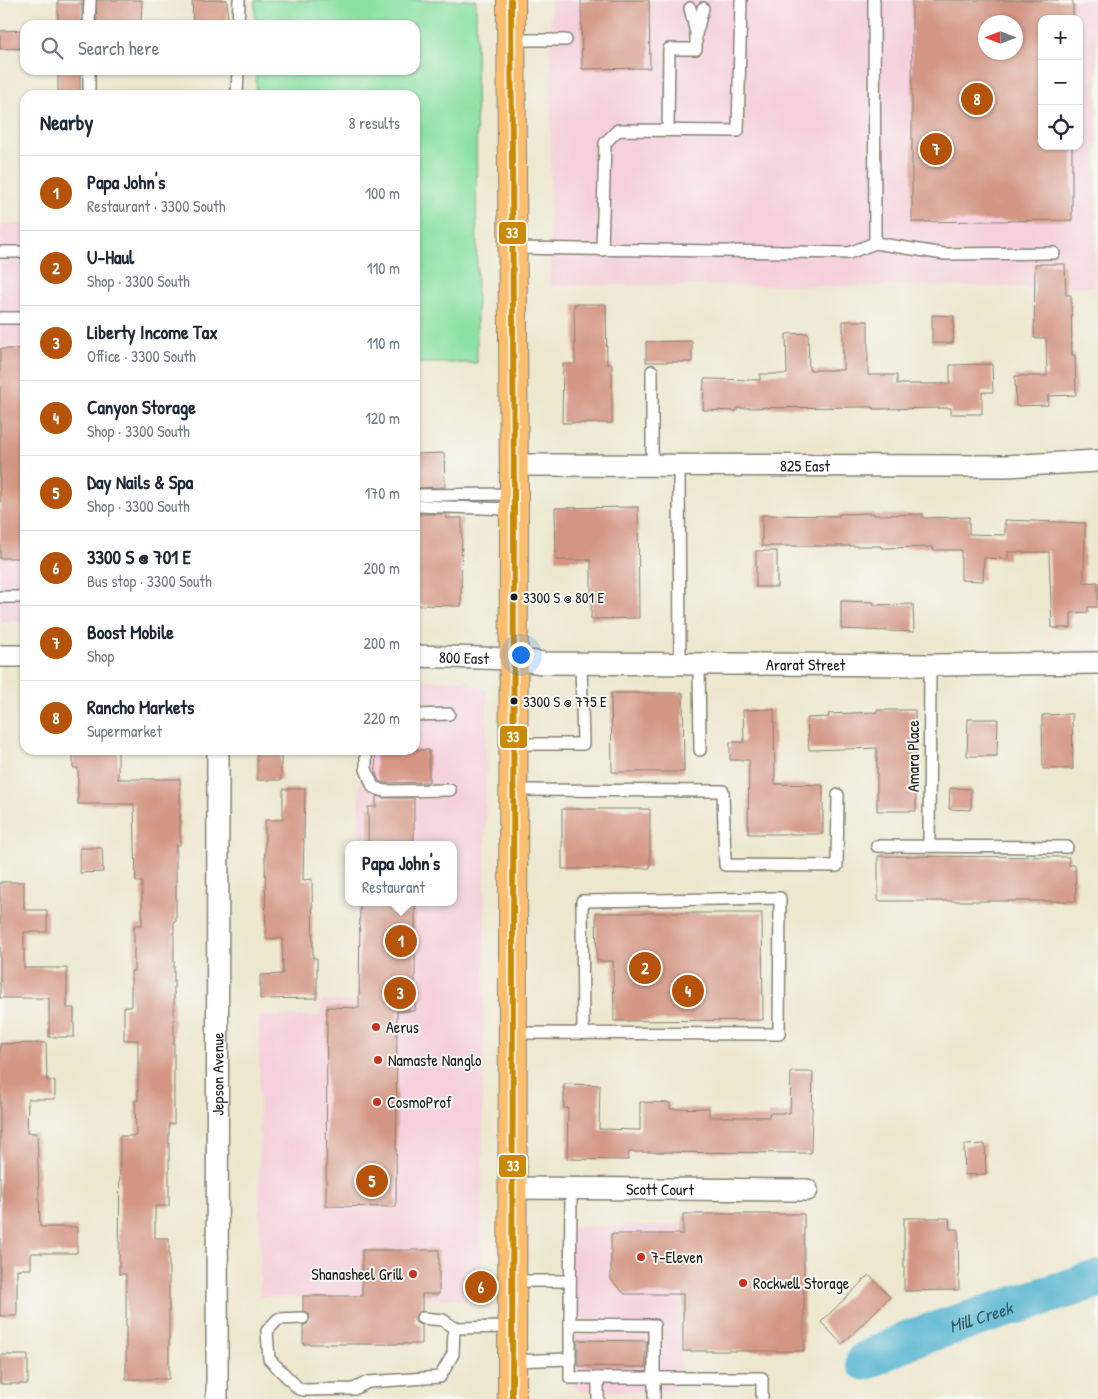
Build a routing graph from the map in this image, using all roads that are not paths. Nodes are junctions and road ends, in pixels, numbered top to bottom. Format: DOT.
graph roads {
  1 [pos="90,0"];
  2 [pos="239,0"];
  3 [pos="511,0"];
  4 [pos="741,0"];
  5 [pos="874,0"];
  6 [pos="690,8"];
  7 [pos="703,8"];
  8 [pos="89,20"];
  9 [pos="238,20"];
  10 [pos="696,33"];
  11 [pos="511,40"];
  12 [pos="566,40"];
  13 [pos="89,75"];
  14 [pos="238,75"];
  15 [pos="88,90"];
  16 [pos="237,90"];
  17 [pos="668,130"];
  18 [pos="876,243"];
  19 [pos="512,248"];
  20 [pos="602,250"];
  21 [pos="0,252"];
  22 [pos="20,252"];
  23 [pos="1054,253"];
  24 [pos="0,318"];
  25 [pos="20,318"];
  26 [pos="652,371"];
  27 [pos="1098,461"];
  28 [pos="514,465"];
  29 [pos="652,466"];
  30 [pos="679,466"];
  31 [pos="420,495"];
  32 [pos="514,502"];
  33 [pos="420,506"];
  34 [pos="0,597"];
  35 [pos="20,597"];
  36 [pos="0,656"];
  37 [pos="20,656"];
  38 [pos="420,656"];
  39 [pos="514,659"];
  40 [pos="1098,662"];
  41 [pos="581,663"];
  42 [pos="690,664"];
  43 [pos="930,665"];
  44 [pos="449,714"];
  45 [pos="420,715"];
  46 [pos="514,744"];
  47 [pos="700,750"];
  48 [pos="218,755"];
  49 [pos="366,755"];
  50 [pos="450,790"];
  51 [pos="514,790"];
  52 [pos="838,795"];
  53 [pos="876,846"];
  54 [pos="929,846"];
  55 [pos="1067,847"];
  56 [pos="511,1033"];
  57 [pos="582,1033"];
  58 [pos="512,1188"];
  59 [pos="571,1189"];
  60 [pos="808,1190"];
  61 [pos="512,1281"];
  62 [pos="570,1282"];
  63 [pos="303,1318"];
  64 [pos="422,1318"];
  65 [pos="570,1324"];
  66 [pos="512,1327"];
  67 [pos="454,1328"];
  68 [pos="570,1359"];
  69 [pos="512,1361"];
  70 [pos="598,1378"];
  71 [pos="654,1378"];
  72 [pos="354,1394"];
  73 [pos="217,1399"];
  74 [pos="512,1399"];
  75 [pos="598,1399"];
  76 [pos="654,1399"];
  77 [pos="762,1399"];
  1 -- 8 [label="lane"];
  2 -- 9 [label="lane"];
  3 -- 11 [label="main road"];
  4 -- 17 [label="lane"];
  5 -- 18 [label="lane"];
  6 -- 10 [label="lane"];
  7 -- 10 [label="lane"];
  10 -- 17 [label="lane"];
  11 -- 12 [label="lane"];
  11 -- 19 [label="main road"];
  13 -- 15 [label="lane"];
  14 -- 16 [label="lane"];
  17 -- 20 [label="lane"];
  18 -- 20 [label="lane"];
  18 -- 23 [label="lane"];
  19 -- 20 [label="lane"];
  19 -- 28 [label="main road"];
  21 -- 22 [label="lane"];
  24 -- 25 [label="lane"];
  26 -- 29 [label="lane"];
  27 -- 30 [label="street, 825 East"];
  28 -- 29 [label="street, 825 East"];
  28 -- 32 [label="main road"];
  29 -- 30 [label="street, 825 East"];
  30 -- 42 [label="lane"];
  31 -- 32 [label="lane"];
  32 -- 33 [label="lane"];
  32 -- 39 [label="main road"];
  34 -- 35 [label="lane"];
  36 -- 37 [label="street"];
  38 -- 39 [label="street, 800 East"];
  39 -- 41 [label="street, Ararat Street"];
  39 -- 46 [label="main road"];
  40 -- 43 [label="street, Ararat Street"];
  41 -- 42 [label="street, Ararat Street"];
  41 -- 46 [label="lane"];
  42 -- 43 [label="street, Ararat Street"];
  42 -- 47 [label="lane"];
  43 -- 54 [label="lane, Amara Place"];
  44 -- 45 [label="lane"];
  46 -- 51 [label="main road"];
  48 -- 73 [label="street, Jepson Avenue"];
  49 -- 50 [label="lane"];
  51 -- 52 [label="lane"];
  51 -- 56 [label="main road"];
  53 -- 54 [label="lane"];
  54 -- 55 [label="lane"];
  56 -- 57 [label="lane"];
  56 -- 58 [label="main road"];
  57 -- 57 [label="lane"];
  58 -- 59 [label="street, Scott Court"];
  58 -- 61 [label="main road"];
  59 -- 60 [label="street, Scott Court"];
  59 -- 62 [label="lane"];
  61 -- 62 [label="lane"];
  61 -- 66 [label="main road"];
  62 -- 65 [label="lane"];
  63 -- 72 [label="lane"];
  64 -- 67 [label="lane"];
  65 -- 68 [label="lane"];
  65 -- 71 [label="lane"];
  66 -- 67 [label="lane"];
  66 -- 69 [label="main road"];
  67 -- 72 [label="lane"];
  68 -- 69 [label="lane"];
  68 -- 70 [label="lane"];
  69 -- 74 [label="main road"];
  70 -- 71 [label="lane"];
  70 -- 75 [label="lane"];
  71 -- 76 [label="lane"];
  71 -- 77 [label="lane"];
}
